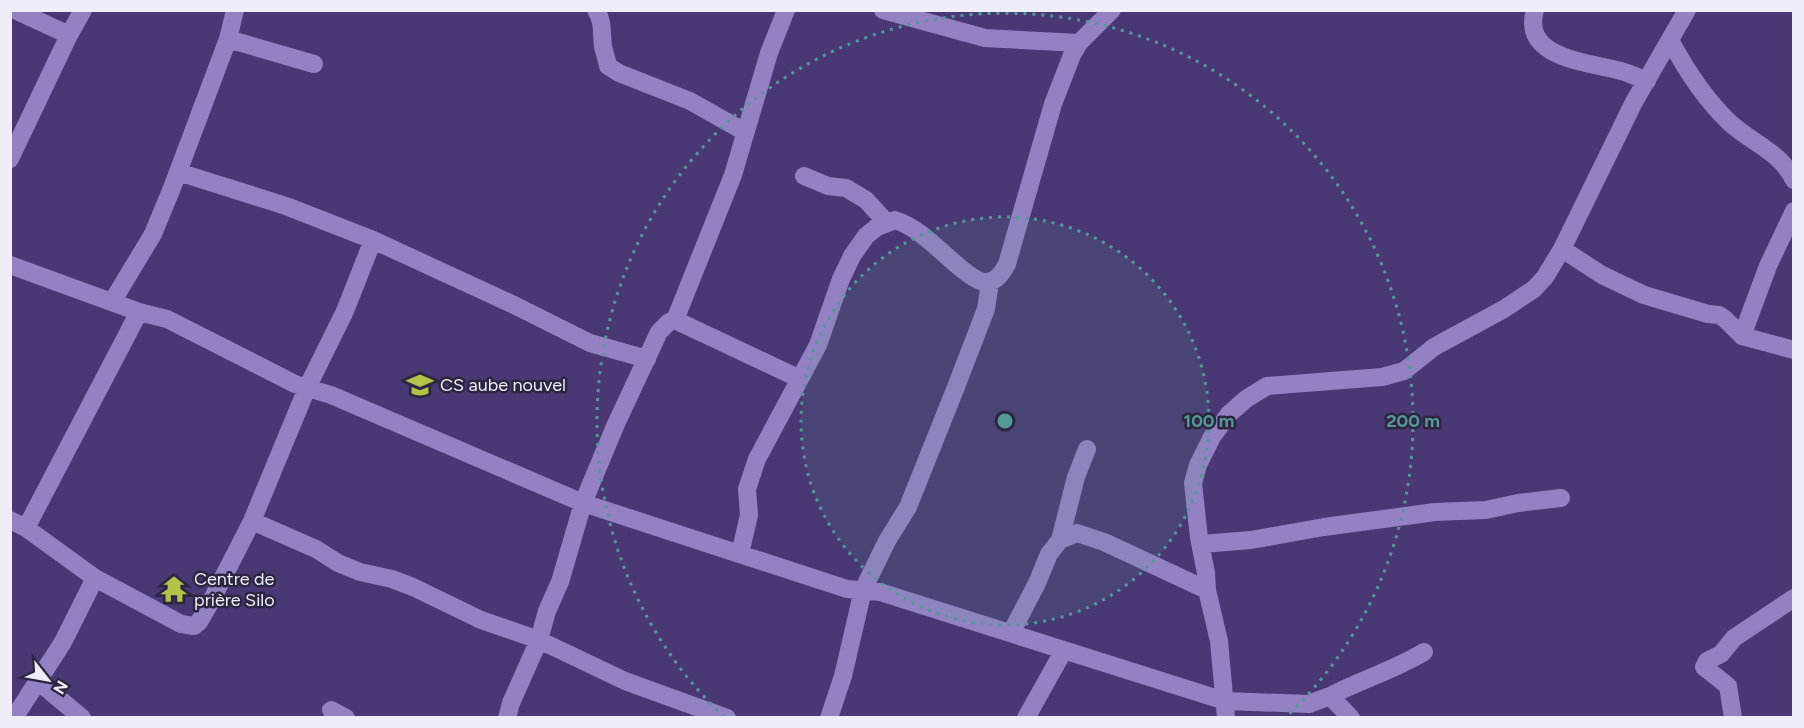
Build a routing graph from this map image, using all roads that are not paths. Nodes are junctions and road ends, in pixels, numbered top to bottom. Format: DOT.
graph roads {
  1 [pos="15,10"];
  2 [pos="83,10"];
  3 [pos="235,10"];
  4 [pos="596,10"];
  5 [pos="786,10"];
  6 [pos="883,10"];
  7 [pos="1112,10"];
  8 [pos="1535,10"];
  9 [pos="1687,10"];
  10 [pos="69,35"];
  11 [pos="228,39"];
  12 [pos="1670,40"];
  13 [pos="1079,43"];
  14 [pos="314,64"];
  15 [pos="1647,81"];
  16 [pos="745,132"];
  17 [pos="10,159"];
  18 [pos="178,172"];
  19 [pos="804,176"];
  20 [pos="1794,180"];
  21 [pos="1794,211"];
  22 [pos="887,223"];
  23 [pos="373,240"];
  24 [pos="1562,249"];
  25 [pos="10,265"];
  26 [pos="990,282"];
  27 [pos="112,302"];
  28 [pos="139,312"];
  29 [pos="675,320"];
  30 [pos="1742,336"];
  31 [pos="1794,350"];
  32 [pos="647,359"];
  33 [pos="800,379"];
  34 [pos="307,388"];
  35 [pos="1087,449"];
  36 [pos="1561,498"];
  37 [pos="583,503"];
  38 [pos="252,521"];
  39 [pos="18,524"];
  40 [pos="1060,540"];
  41 [pos="1201,544"];
  42 [pos="741,554"];
  43 [pos="95,578"];
  44 [pos="863,590"];
  45 [pos="1207,590"];
  46 [pos="1794,598"];
  47 [pos="1011,633"];
  48 [pos="539,640"];
  49 [pos="1064,650"];
  50 [pos="1424,652"];
  51 [pos="38,681"];
  52 [pos="1330,696"];
  53 [pos="1226,709"];
  54 [pos="14,717"];
  55 [pos="82,717"];
  56 [pos="507,717"];
  57 [pos="727,717"];
  58 [pos="829,717"];
  59 [pos="1026,717"];
  60 [pos="1351,717"];
  61 [pos="1733,717"];
  1 -- 10 [label="street"];
  2 -- 10 [label="street"];
  3 -- 11 [label="street"];
  4 -- 16 [label="street"];
  5 -- 16 [label="street"];
  6 -- 13 [label="street"];
  7 -- 13 [label="street"];
  8 -- 15 [label="street"];
  9 -- 12 [label="street"];
  10 -- 17 [label="street"];
  11 -- 14 [label="street"];
  11 -- 18 [label="street"];
  12 -- 15 [label="street"];
  12 -- 20 [label="street"];
  13 -- 26 [label="street"];
  15 -- 24 [label="street"];
  16 -- 29 [label="street"];
  18 -- 23 [label="street"];
  18 -- 27 [label="street"];
  19 -- 22 [label="street"];
  21 -- 30 [label="street"];
  22 -- 26 [label="street"];
  22 -- 33 [label="street"];
  23 -- 32 [label="street"];
  23 -- 34 [label="street"];
  24 -- 30 [label="street"];
  24 -- 41 [label="street"];
  25 -- 27 [label="street"];
  26 -- 44 [label="street"];
  27 -- 28 [label="street"];
  28 -- 34 [label="street"];
  28 -- 39 [label="street"];
  29 -- 32 [label="street"];
  29 -- 33 [label="street"];
  30 -- 31 [label="street"];
  32 -- 37 [label="street"];
  33 -- 42 [label="street"];
  34 -- 37 [label="street"];
  34 -- 38 [label="street"];
  35 -- 40 [label="street"];
  36 -- 41 [label="street"];
  37 -- 42 [label="street"];
  37 -- 48 [label="street"];
  38 -- 43 [label="street"];
  38 -- 48 [label="street"];
  39 -- 43 [label="street"];
  40 -- 45 [label="street"];
  40 -- 47 [label="street"];
  41 -- 45 [label="street"];
  42 -- 44 [label="street"];
  43 -- 51 [label="street"];
  44 -- 47 [label="street"];
  44 -- 58 [label="street"];
  45 -- 53 [label="street"];
  46 -- 61 [label="street"];
  47 -- 49 [label="street"];
  48 -- 56 [label="street"];
  48 -- 57 [label="street"];
  49 -- 53 [label="street"];
  49 -- 59 [label="street"];
  50 -- 52 [label="street"];
  51 -- 54 [label="street"];
  51 -- 55 [label="street"];
  52 -- 53 [label="street"];
  52 -- 60 [label="street"];
}
